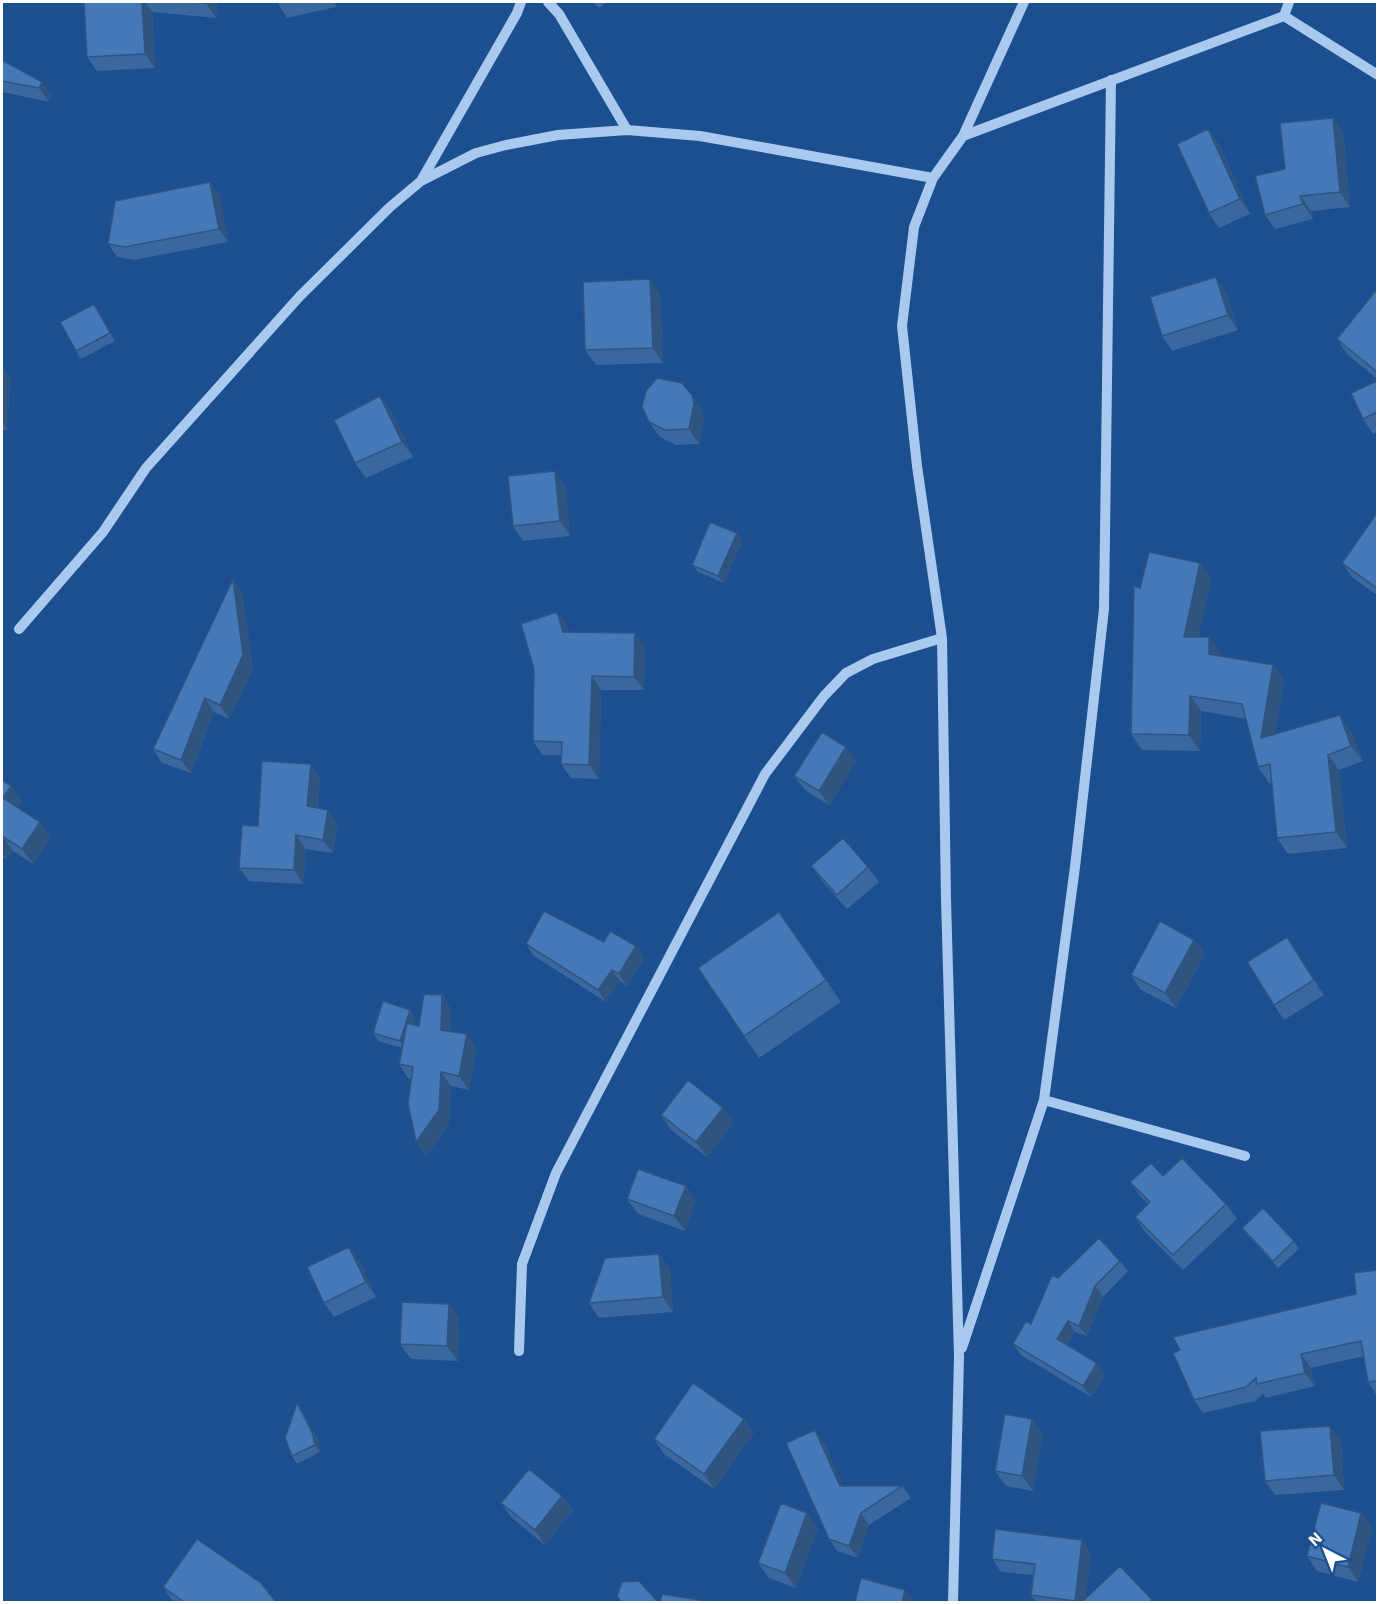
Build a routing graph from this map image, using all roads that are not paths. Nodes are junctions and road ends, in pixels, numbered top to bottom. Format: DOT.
graph roads {
  1 [pos="521,2"];
  2 [pos="548,2"];
  3 [pos="1024,2"];
  4 [pos="1289,2"];
  5 [pos="1284,16"];
  6 [pos="1377,75"];
  7 [pos="1111,80"];
  8 [pos="627,130"];
  9 [pos="963,136"];
  10 [pos="933,178"];
  11 [pos="421,181"];
  12 [pos="19,629"];
  13 [pos="942,638"];
  14 [pos="1044,1100"];
  15 [pos="1245,1156"];
  16 [pos="519,1352"];
  17 [pos="959,1357"];
  18 [pos="953,1602"];
  1 -- 11 [label="street"];
  2 -- 8 [label="street"];
  3 -- 9 [label="street"];
  4 -- 5 [label="street"];
  5 -- 6 [label="street"];
  5 -- 7 [label="street"];
  7 -- 9 [label="street"];
  7 -- 14 [label="street"];
  8 -- 10 [label="street"];
  8 -- 11 [label="street"];
  9 -- 10 [label="street"];
  10 -- 13 [label="street"];
  11 -- 12 [label="street"];
  13 -- 16 [label="street"];
  13 -- 17 [label="street"];
  14 -- 15 [label="street"];
  14 -- 17 [label="street"];
  17 -- 18 [label="street"];
}
